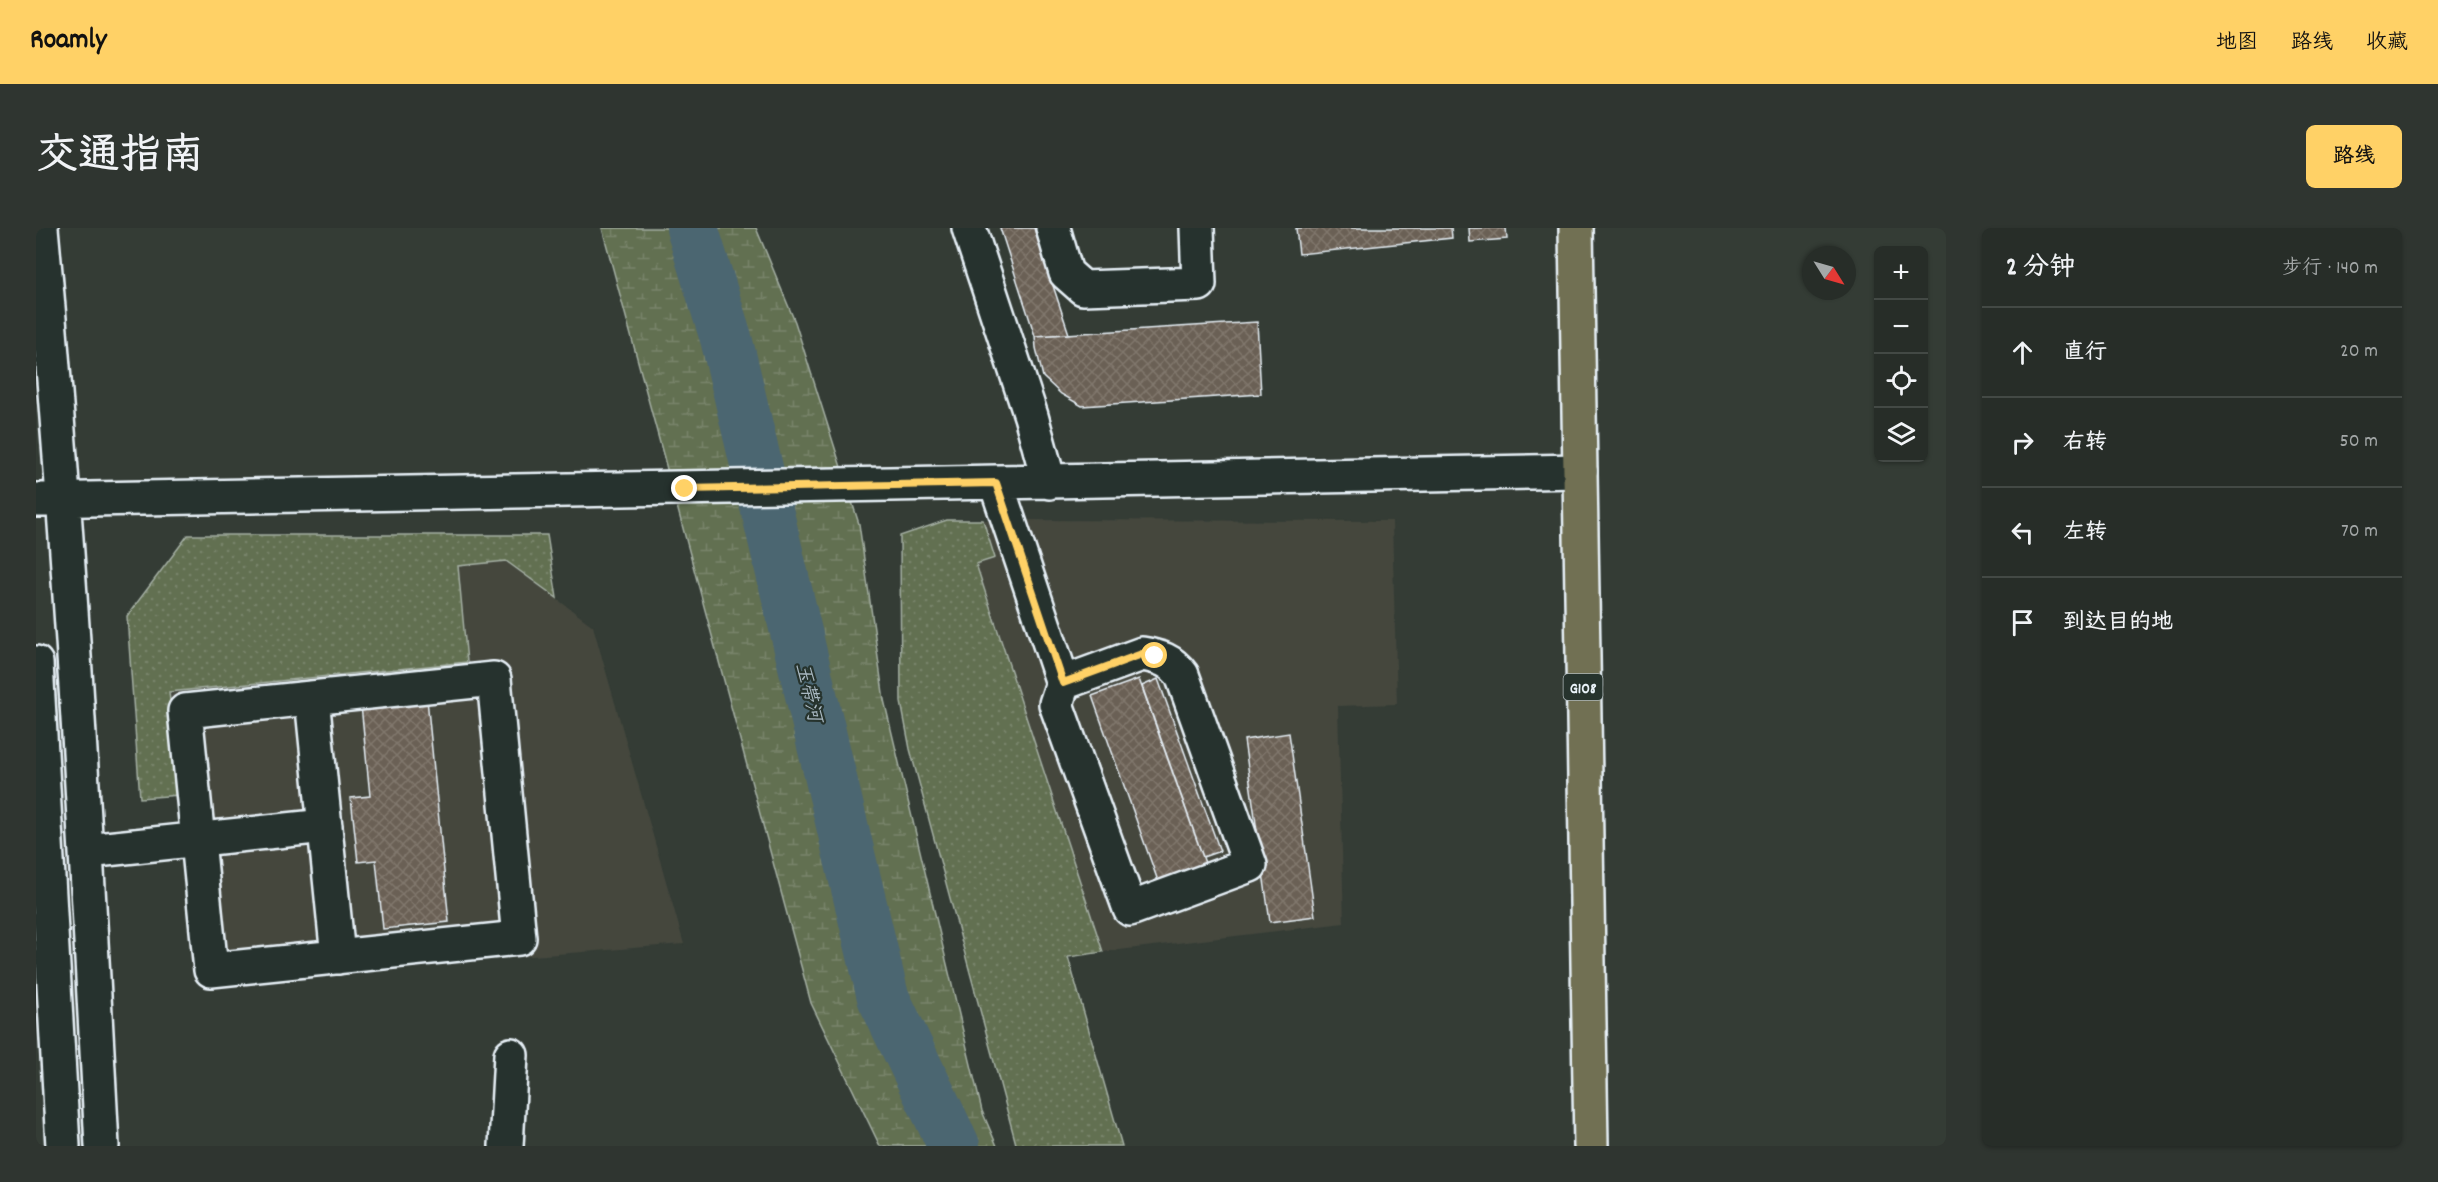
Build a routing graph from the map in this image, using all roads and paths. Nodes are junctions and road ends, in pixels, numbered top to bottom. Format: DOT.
graph roads {
  1 [pos="41,228"];
  2 [pos="969,228"];
  3 [pos="1053,228"];
  4 [pos="1197,228"];
  5 [pos="1576,228"];
  6 [pos="1580,471"];
  7 [pos="1049,482"];
  8 [pos="996,483"];
  9 [pos="50,500"];
  10 [pos="36,663"];
  11 [pos="1063,683"];
  12 [pos="312,698"];
  13 [pos="325,826"];
  14 [pos="198,839"];
  15 [pos="87,851"];
  16 [pos="43,908"];
  17 [pos="338,957"];
  18 [pos="511,1055"];
  19 [pos="63,1146"];
  20 [pos="102,1146"];
  21 [pos="506,1146"];
  22 [pos="1591,1146"];
  1 -- 9 [label="street"];
  2 -- 7 [label="street"];
  3 -- 4 [label="street"];
  5 -- 6 [label="highway, G108"];
  6 -- 7 [label="street"];
  6 -- 22 [label="highway, G108"];
  7 -- 8 [label="street"];
  8 -- 9 [label="street"];
  8 -- 11 [label="street"];
  9 -- 15 [label="street"];
  10 -- 16 [label="street"];
  11 -- 11 [label="street"];
  12 -- 13 [label="street"];
  12 -- 14 [label="street"];
  12 -- 17 [label="street"];
  13 -- 14 [label="street"];
  13 -- 17 [label="street"];
  14 -- 15 [label="street"];
  14 -- 17 [label="street"];
  15 -- 20 [label="street"];
  16 -- 19 [label="street"];
  18 -- 21 [label="street"];
}
